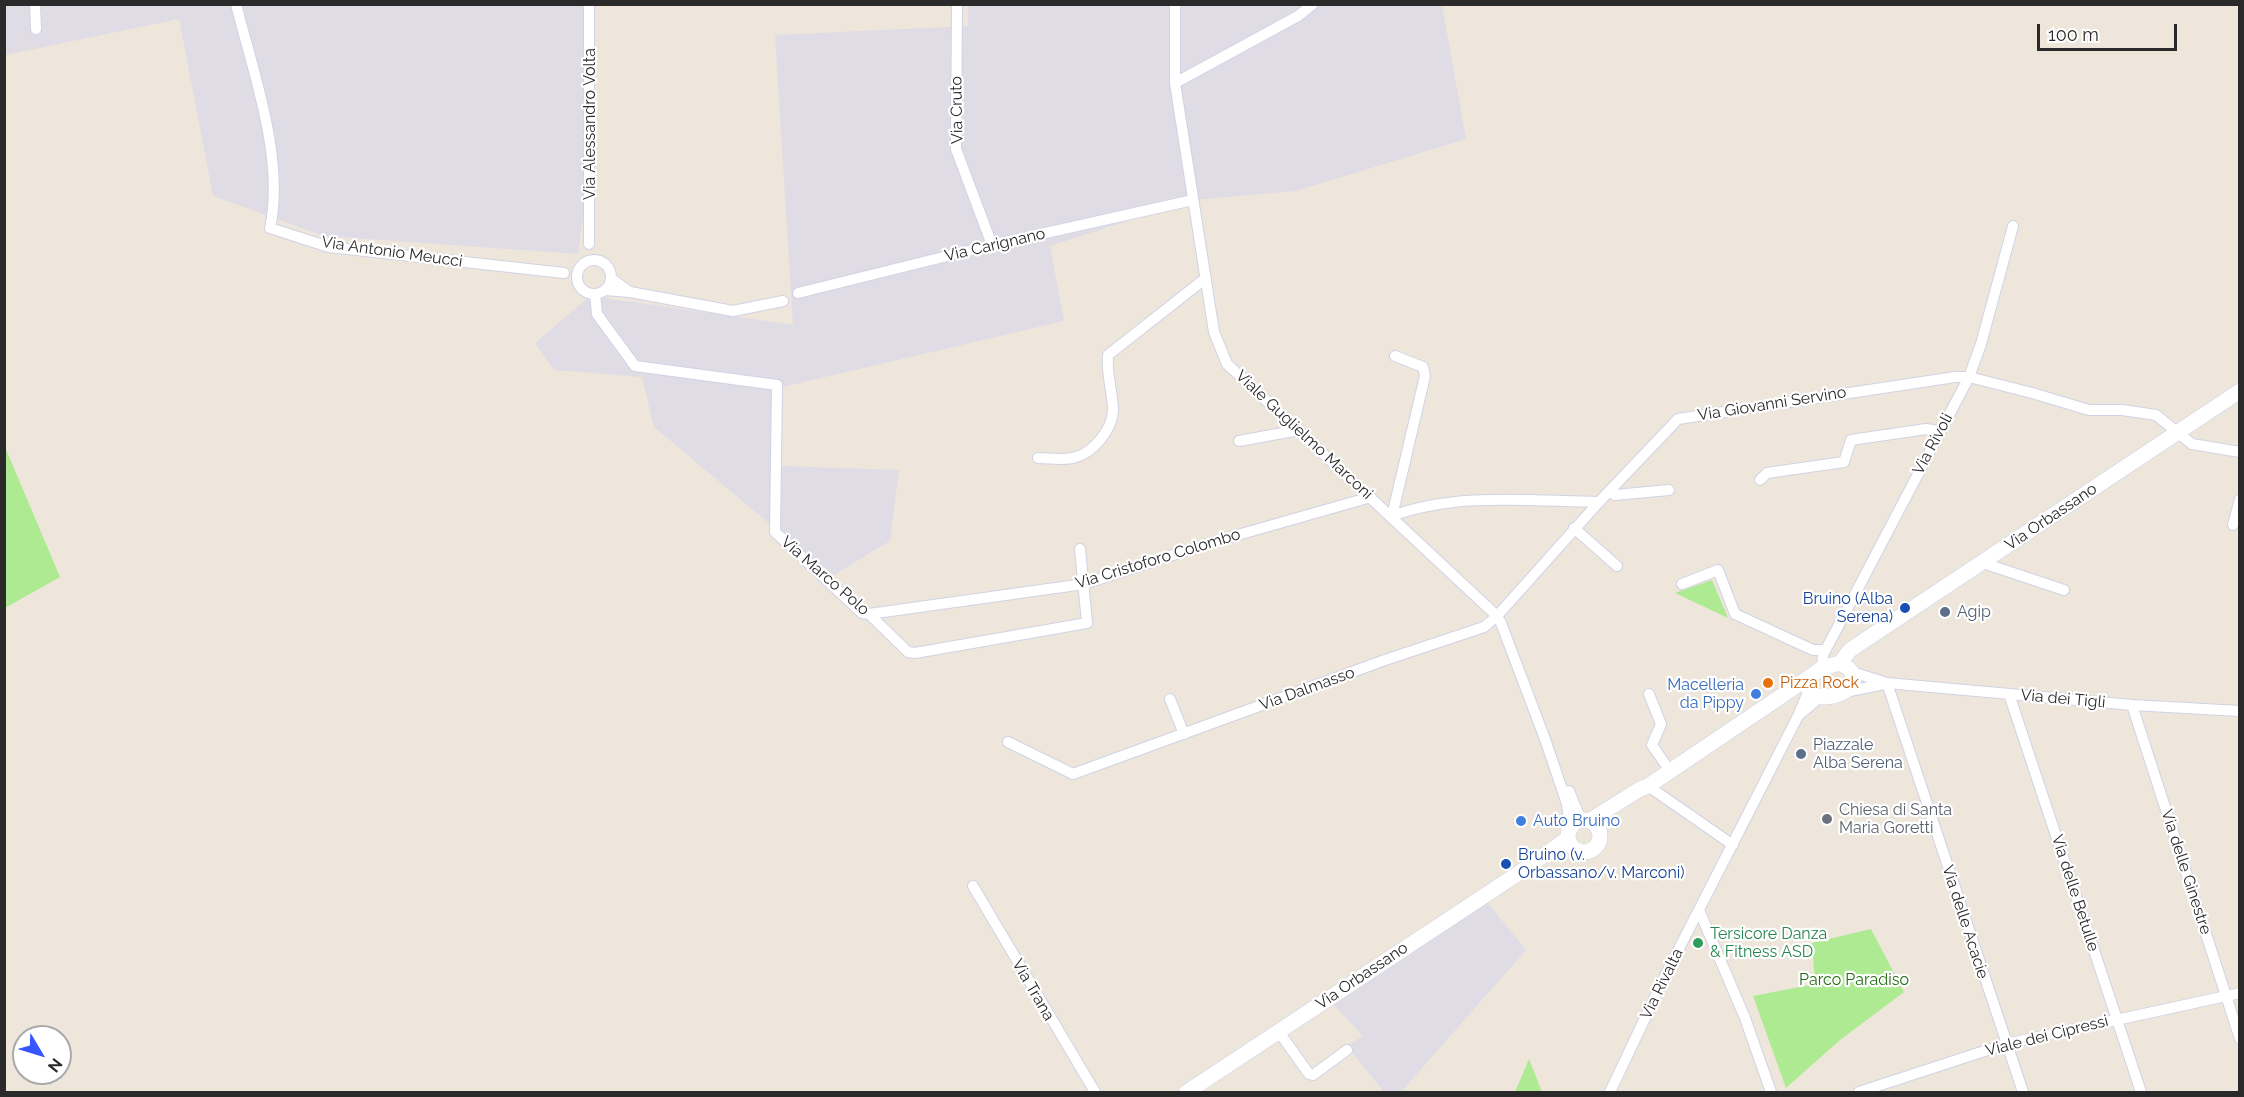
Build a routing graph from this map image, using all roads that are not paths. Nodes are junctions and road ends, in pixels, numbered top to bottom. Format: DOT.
graph roads {
  1 [pos="34,4"];
  2 [pos="236,4"];
  3 [pos="589,4"];
  4 [pos="957,4"];
  5 [pos="1175,4"];
  6 [pos="1312,4"];
  7 [pos="36,29"];
  8 [pos="1175,83"];
  9 [pos="1193,200"];
  10 [pos="2013,226"];
  11 [pos="589,244"];
  12 [pos="992,245"];
  13 [pos="601,261"];
  14 [pos="582,265"];
  15 [pos="564,273"];
  16 [pos="1206,278"];
  17 [pos="612,279"];
  18 [pos="578,280"];
  19 [pos="600,292"];
  20 [pos="630,292"];
  21 [pos="798,293"];
  22 [pos="783,301"];
  23 [pos="1395,356"];
  24 [pos="1969,377"];
  25 [pos="2240,391"];
  26 [pos="1299,430"];
  27 [pos="1939,431"];
  28 [pos="2178,432"];
  29 [pos="1239,441"];
  30 [pos="2240,453"];
  31 [pos="1038,458"];
  32 [pos="1760,480"];
  33 [pos="1670,489"];
  34 [pos="1609,491"];
  35 [pos="1371,497"];
  36 [pos="2240,500"];
  37 [pos="1599,502"];
  38 [pos="1392,516"];
  39 [pos="2233,525"];
  40 [pos="1574,528"];
  41 [pos="1080,549"];
  42 [pos="1983,563"];
  43 [pos="1617,566"];
  44 [pos="1084,584"];
  45 [pos="1682,584"];
  46 [pos="2064,590"];
  47 [pos="869,614"];
  48 [pos="1497,616"];
  49 [pos="1825,650"];
  50 [pos="1847,668"];
  51 [pos="1815,683"];
  52 [pos="1887,683"];
  53 [pos="1845,692"];
  54 [pos="1649,694"];
  55 [pos="2009,694"];
  56 [pos="1170,699"];
  57 [pos="2132,705"];
  58 [pos="2240,711"];
  59 [pos="1184,734"];
  60 [pos="1008,742"];
  61 [pos="1670,771"];
  62 [pos="1648,786"];
  63 [pos="1580,831"];
  64 [pos="1733,845"];
  65 [pos="973,886"];
  66 [pos="1699,910"];
  67 [pos="2240,993"];
  68 [pos="2225,996"];
  69 [pos="2117,1019"];
  70 [pos="1278,1032"];
  71 [pos="2240,1039"];
  72 [pos="2006,1044"];
  73 [pos="1347,1050"];
  74 [pos="1095,1092"];
  75 [pos="1187,1092"];
  76 [pos="1610,1092"];
  77 [pos="1771,1092"];
  78 [pos="1859,1092"];
  79 [pos="2023,1092"];
  80 [pos="2141,1092"];
  1 -- 7 [label="street"];
  2 -- 15 [label="street, Via Antonio Meucci"];
  3 -- 11 [label="street, Via Alessandro Volta"];
  4 -- 12 [label="street, Via Cruto"];
  5 -- 8 [label="street, Viale Guglielmo Marconi"];
  6 -- 8 [label="street"];
  8 -- 9 [label="street, Viale Guglielmo Marconi"];
  9 -- 12 [label="street, Via Carignano"];
  9 -- 16 [label="street, Viale Guglielmo Marconi"];
  10 -- 24 [label="street, Via Rivoli"];
  11 -- 13 [label="street"];
  11 -- 14 [label="street, Via Alessandro Volta"];
  12 -- 21 [label="street, Via Carignano"];
  13 -- 14 [label="street"];
  13 -- 17 [label="street"];
  14 -- 15 [label="street"];
  14 -- 18 [label="street"];
  15 -- 18 [label="street"];
  16 -- 26 [label="street, Viale Guglielmo Marconi"];
  16 -- 31 [label="street"];
  17 -- 19 [label="street"];
  17 -- 20 [label="street"];
  18 -- 19 [label="street"];
  19 -- 20 [label="street"];
  19 -- 47 [label="street, Via Marco Polo"];
  20 -- 22 [label="street"];
  23 -- 38 [label="street"];
  24 -- 27 [label="street, Via Rivoli"];
  24 -- 28 [label="street, Via Giovanni Servino"];
  24 -- 34 [label="street, Via Giovanni Servino"];
  25 -- 28 [label="main road, Via Orbassano"];
  26 -- 29 [label="street"];
  26 -- 35 [label="street, Viale Guglielmo Marconi"];
  27 -- 32 [label="street"];
  27 -- 49 [label="street, Via Rivoli"];
  28 -- 30 [label="street, Via Giovanni Servino"];
  28 -- 42 [label="main road, Via Orbassano"];
  33 -- 34 [label="street"];
  34 -- 37 [label="street, Via Giovanni Servino"];
  35 -- 38 [label="street, Viale Guglielmo Marconi"];
  35 -- 44 [label="street, Via Cristoforo Colombo"];
  36 -- 39 [label="street"];
  37 -- 38 [label="street"];
  37 -- 40 [label="street, Via Dalmasso"];
  38 -- 48 [label="street, Viale Guglielmo Marconi"];
  40 -- 43 [label="street"];
  40 -- 48 [label="street, Via Dalmasso"];
  41 -- 44 [label="street, Via Marco Polo"];
  42 -- 46 [label="street"];
  42 -- 50 [label="main road, Via Orbassano"];
  44 -- 47 [label="street, Via Cristoforo Colombo"];
  44 -- 47 [label="street, Via Marco Polo"];
  45 -- 49 [label="street"];
  48 -- 59 [label="street, Via Dalmasso"];
  48 -- 63 [label="street, Viale Guglielmo Marconi"];
  49 -- 50 [label="street"];
  49 -- 51 [label="street, Via Rivoli"];
  50 -- 51 [label="main road, Via Orbassano"];
  50 -- 52 [label="street, Via dei Tigli"];
  50 -- 53 [label="main road, Via Orbassano"];
  51 -- 53 [label="main road, Via Orbassano"];
  51 -- 61 [label="main road, Via Orbassano"];
  51 -- 64 [label="street, Via Rivalta"];
  52 -- 53 [label="street, Via dei Tigli"];
  52 -- 55 [label="street, Via dei Tigli"];
  52 -- 72 [label="street, Via delle Acacie"];
  54 -- 61 [label="street"];
  55 -- 57 [label="street, Via dei Tigli"];
  55 -- 69 [label="street, Via delle Betulle"];
  56 -- 59 [label="street"];
  57 -- 58 [label="street, Via dei Tigli"];
  57 -- 68 [label="street, Via delle Ginestre"];
  59 -- 60 [label="street, Via Dalmasso"];
  61 -- 62 [label="main road, Via Orbassano"];
  62 -- 63 [label="main road, Via Orbassano"];
  62 -- 64 [label="street"];
  63 -- 70 [label="main road, Via Orbassano"];
  64 -- 66 [label="street, Via Rivalta"];
  65 -- 74 [label="street, Via Trana"];
  66 -- 76 [label="street, Via Rivalta"];
  66 -- 77 [label="street"];
  67 -- 68 [label="street, Viale dei Cipressi"];
  68 -- 69 [label="street, Viale dei Cipressi"];
  68 -- 71 [label="street, Via delle Ginestre"];
  69 -- 72 [label="street, Viale dei Cipressi"];
  69 -- 80 [label="street, Via delle Betulle"];
  70 -- 73 [label="street"];
  70 -- 75 [label="main road, Via Orbassano"];
  72 -- 78 [label="street, Viale dei Cipressi"];
  72 -- 79 [label="street, Via delle Acacie"];
}
